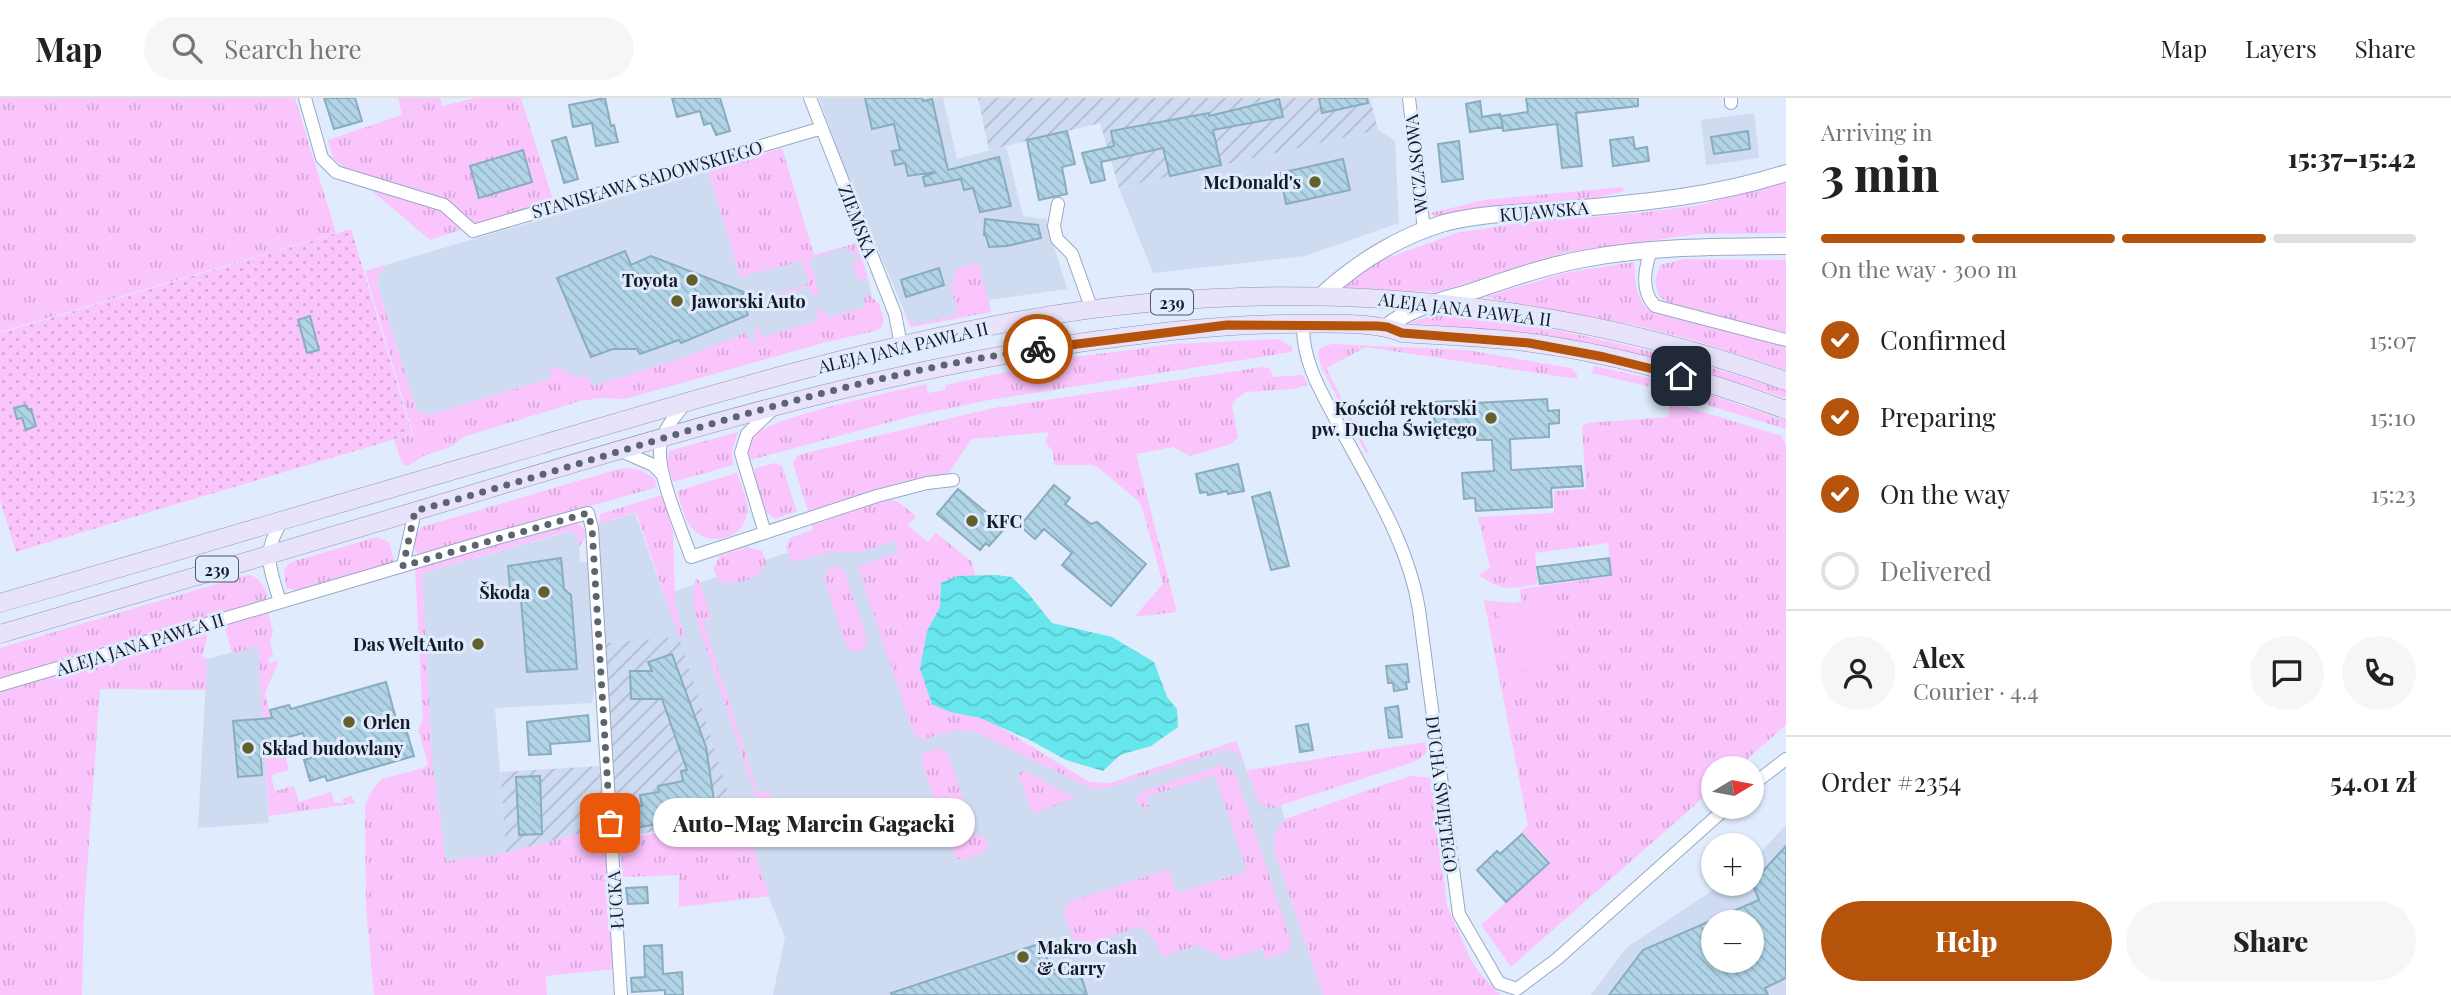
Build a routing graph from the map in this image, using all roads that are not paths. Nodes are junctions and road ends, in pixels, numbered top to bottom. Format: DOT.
graph roads {
  1 [pos="305,98"];
  2 [pos="810,98"];
  3 [pos="1409,98"];
  4 [pos="822,128"];
  5 [pos="1786,173"];
  6 [pos="1058,204"];
  7 [pos="1424,230"];
  8 [pos="1786,246"];
  9 [pos="1651,250"];
  10 [pos="1321,296"];
  11 [pos="1438,302"];
  12 [pos="1092,310"];
  13 [pos="1303,324"];
  14 [pos="1387,327"];
  15 [pos="1786,340"];
  16 [pos="901,345"];
  17 [pos="1786,381"];
  18 [pos="687,401"];
  19 [pos="776,406"];
  20 [pos="1786,410"];
  21 [pos="662,438"];
  22 [pos="619,450"];
  23 [pos="662,474"];
  24 [pos="953,481"];
  25 [pos="415,511"];
  26 [pos="588,513"];
  27 [pos="282,521"];
  28 [pos="765,533"];
  29 [pos="268,554"];
  30 [pos="403,566"];
  31 [pos="279,602"];
  32 [pos="0,603"];
  33 [pos="0,634"];
  34 [pos="0,685"];
  35 [pos="1786,759"];
  36 [pos="1764,776"];
  37 [pos="1714,819"];
  38 [pos="621,995"];
  1 -- 4 [label="street, STANISŁAWA SADOWSKIEGO"];
  2 -- 4 [label="street, ZIEMSKA"];
  3 -- 7 [label="street, WCZASOWA"];
  4 -- 16 [label="street, ZIEMSKA"];
  5 -- 7 [label="main road, KUJAWSKA"];
  6 -- 12 [label="street"];
  7 -- 10 [label="main road, KUJAWSKA"];
  8 -- 9 [label="main road"];
  9 -- 11 [label="main road"];
  9 -- 15 [label="street"];
  10 -- 11 [label="main road, ALEJA JANA PAWŁA II / 239"];
  10 -- 12 [label="main road, ALEJA JANA PAWŁA II / 239"];
  11 -- 14 [label="main road"];
  11 -- 17 [label="main road, ALEJA JANA PAWŁA II / 239"];
  12 -- 16 [label="main road, ALEJA JANA PAWŁA II / 239"];
  13 -- 14 [label="main road, ALEJA JANA PAWŁA II / 239"];
  13 -- 19 [label="main road, ALEJA JANA PAWŁA II / 239"];
  13 -- 37 [label="street, DUCHA ŚWIĘTEGO"];
  14 -- 20 [label="main road, ALEJA JANA PAWŁA II / 239"];
  16 -- 18 [label="main road, ALEJA JANA PAWŁA II / 239"];
  18 -- 21 [label="street"];
  18 -- 27 [label="main road, ALEJA JANA PAWŁA II / 239"];
  19 -- 21 [label="main road, ALEJA JANA PAWŁA II / 239"];
  19 -- 28 [label="street"];
  21 -- 22 [label="main road, ALEJA JANA PAWŁA II / 239"];
  21 -- 23 [label="street"];
  22 -- 23 [label="street"];
  22 -- 25 [label="main road, ALEJA JANA PAWŁA II / 239"];
  23 -- 28 [label="street"];
  24 -- 28 [label="street"];
  25 -- 29 [label="main road, ALEJA JANA PAWŁA II / 239"];
  25 -- 30 [label="street"];
  26 -- 30 [label="street, ALEJA JANA PAWŁA II"];
  26 -- 38 [label="street, ŁUCKA"];
  27 -- 29 [label="street"];
  27 -- 32 [label="main road, ALEJA JANA PAWŁA II / 239"];
  29 -- 31 [label="street"];
  29 -- 33 [label="main road, ALEJA JANA PAWŁA II / 239"];
  30 -- 31 [label="street, ALEJA JANA PAWŁA II"];
  31 -- 34 [label="street, ALEJA JANA PAWŁA II"];
  35 -- 36 [label="street"];
}
